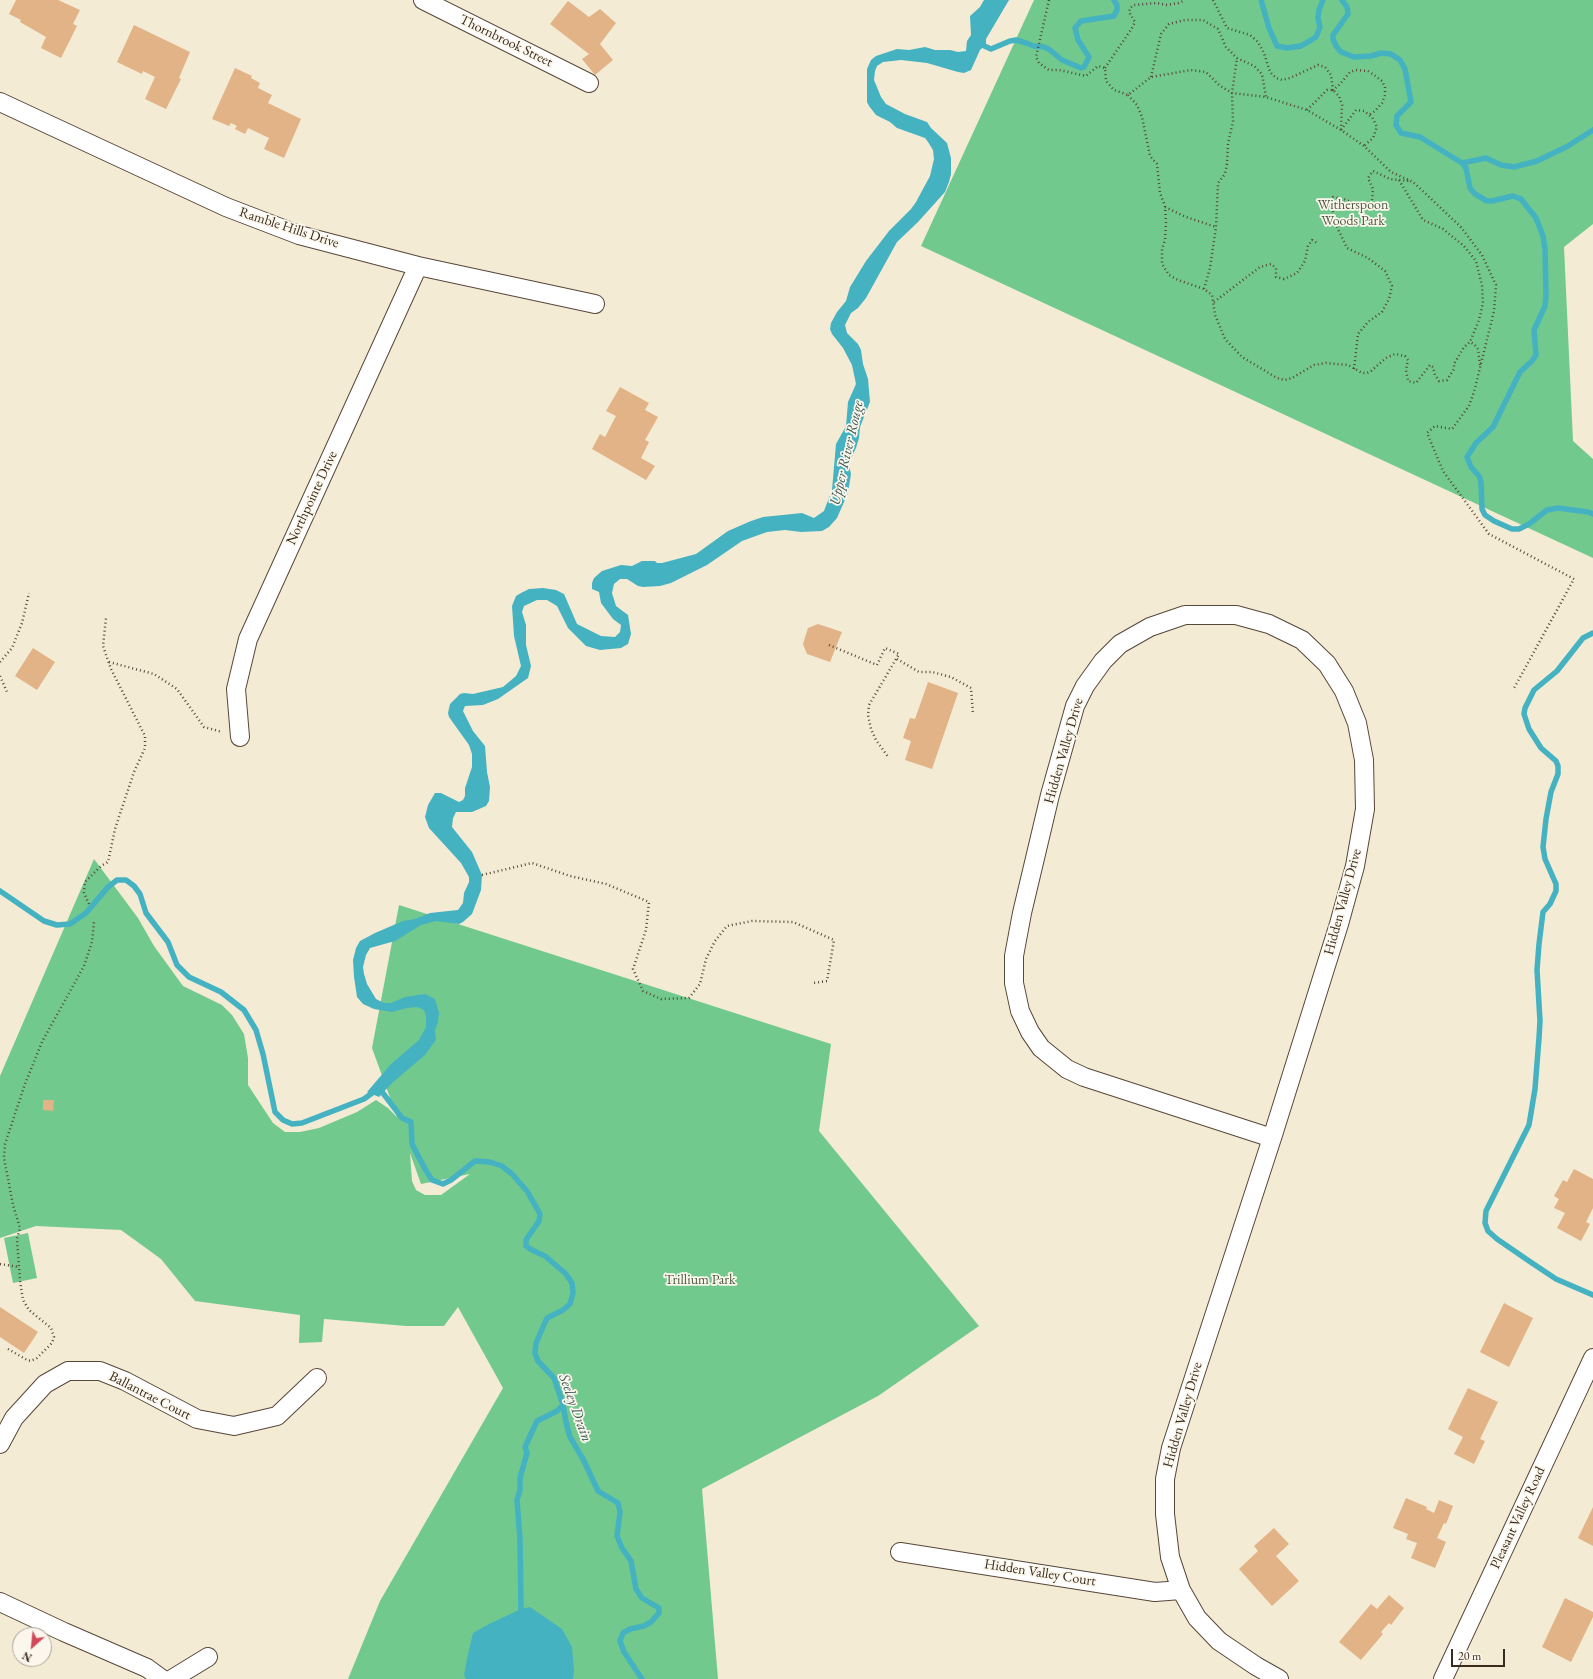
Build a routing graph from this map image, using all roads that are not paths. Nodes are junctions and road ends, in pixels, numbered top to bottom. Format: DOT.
graph roads {
  1 [pos="423,0"];
  2 [pos="580,84"];
  3 [pos="0,102"];
  4 [pos="418,266"];
  5 [pos="595,304"];
  6 [pos="240,737"];
  7 [pos="1272,1138"];
  8 [pos="1593,1358"];
  9 [pos="317,1378"];
  10 [pos="0,1444"];
  11 [pos="900,1552"];
  12 [pos="1180,1590"];
  13 [pos="0,1602"];
  14 [pos="208,1657"];
  15 [pos="162,1679"];
  16 [pos="172,1679"];
  17 [pos="1279,1679"];
  18 [pos="1444,1679"];
  1 -- 2 [label="street, Thornbrook Street"];
  3 -- 4 [label="street, Ramble Hills Drive"];
  4 -- 5 [label="street, Ramble Hills Drive"];
  4 -- 6 [label="street, Northpointe Drive"];
  7 -- 7 [label="street, Hidden Valley Drive"];
  7 -- 12 [label="street, Hidden Valley Drive"];
  8 -- 18 [label="street, Pleasant Valley Road"];
  9 -- 10 [label="street, Ballantrae Court"];
  11 -- 12 [label="street, Hidden Valley Court"];
  12 -- 17 [label="street, Hidden Valley Drive"];
  13 -- 15 [label="street"];
  14 -- 16 [label="street"];
}
